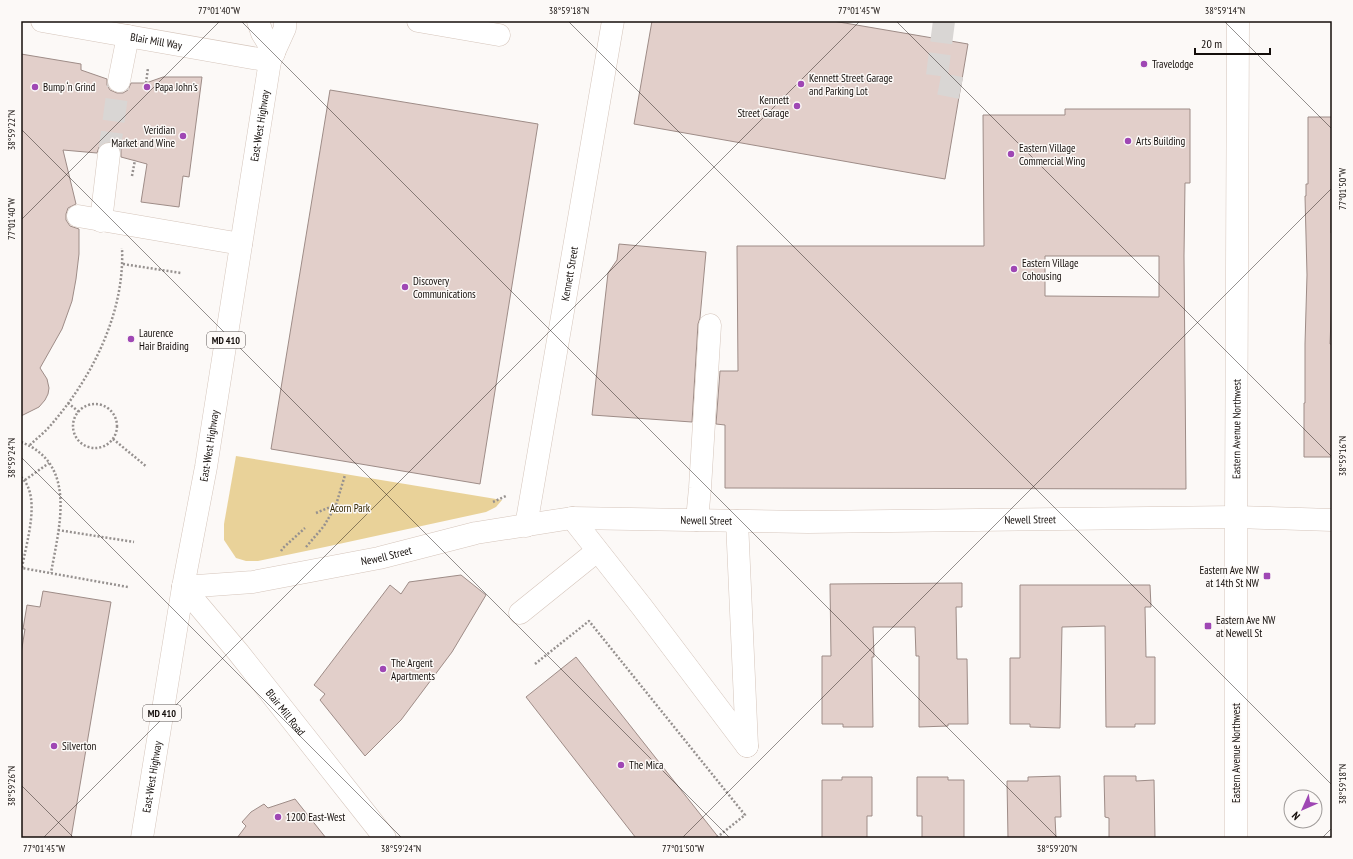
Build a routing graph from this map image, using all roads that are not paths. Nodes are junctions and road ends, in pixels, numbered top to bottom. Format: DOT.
graph roads {
  1 [pos="42,21"];
  2 [pos="258,21"];
  3 [pos="285,21"];
  4 [pos="418,21"];
  5 [pos="613,21"];
  6 [pos="1238,21"];
  7 [pos="499,35"];
  8 [pos="128,36"];
  9 [pos="272,57"];
  10 [pos="119,81"];
  11 [pos="109,154"];
  12 [pos="78,216"];
  13 [pos="101,221"];
  14 [pos="241,244"];
  15 [pos="710,325"];
  16 [pos="1236,517"];
  17 [pos="572,518"];
  18 [pos="697,520"];
  19 [pos="1332,520"];
  20 [pos="737,521"];
  21 [pos="526,526"];
  22 [pos="598,551"];
  23 [pos="183,587"];
  24 [pos="520,613"];
  25 [pos="142,838"];
  26 [pos="385,838"];
  27 [pos="1236,838"];
  1 -- 8 [label="street, Blair Mill Way"];
  2 -- 9 [label="street"];
  3 -- 9 [label="street, East-West Highway / MD 410"];
  4 -- 7 [label="street"];
  5 -- 21 [label="street, Kennett Street"];
  6 -- 16 [label="street, Eastern Avenue Northwest"];
  8 -- 9 [label="street, Blair Mill Way"];
  8 -- 10 [label="street"];
  9 -- 14 [label="street, East-West Highway / MD 410"];
  11 -- 13 [label="street"];
  12 -- 13 [label="street"];
  13 -- 14 [label="street"];
  14 -- 23 [label="street, East-West Highway / MD 410"];
  15 -- 18 [label="street"];
  16 -- 19 [label="street, Newell Street"];
  16 -- 20 [label="street, Newell Street"];
  16 -- 27 [label="street, Eastern Avenue Northwest"];
  17 -- 18 [label="street, Newell Street"];
  17 -- 21 [label="street, Newell Street"];
  17 -- 22 [label="street"];
  18 -- 20 [label="street, Newell Street"];
  20 -- 22 [label="street"];
  21 -- 23 [label="street, Newell Street"];
  22 -- 24 [label="street"];
  23 -- 25 [label="street, East-West Highway / MD 410"];
  23 -- 26 [label="street, Blair Mill Road"];
}
